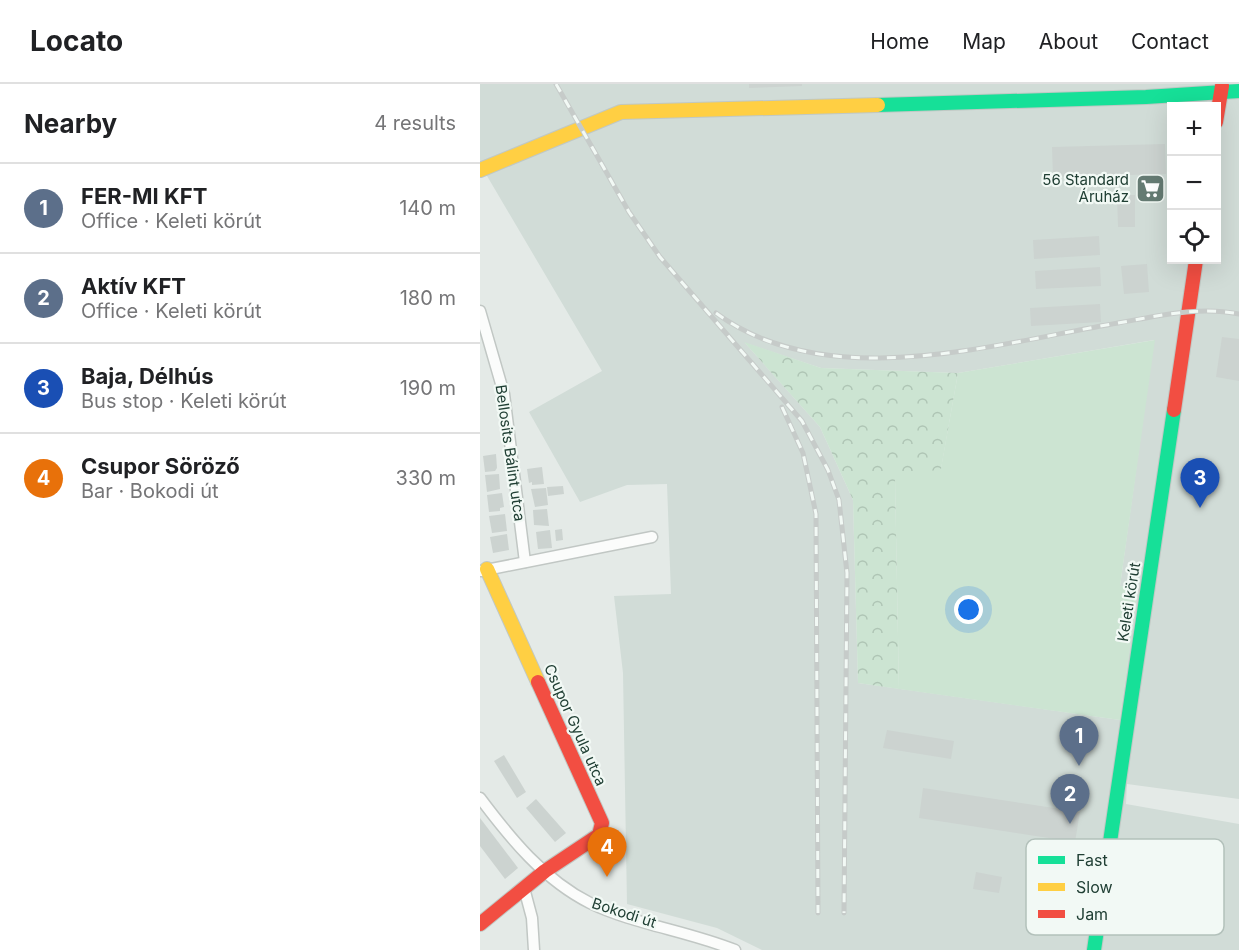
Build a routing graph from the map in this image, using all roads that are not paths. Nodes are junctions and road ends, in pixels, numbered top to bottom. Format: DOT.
graph roads {
  1 [pos="1221,89"];
  2 [pos="1239,91"];
  3 [pos="480,170"];
  4 [pos="1195,264"];
  5 [pos="480,311"];
  6 [pos="651,537"];
  7 [pos="525,561"];
  8 [pos="484,570"];
  9 [pos="480,798"];
  10 [pos="1110,839"];
  11 [pos="545,871"];
  12 [pos="524,888"];
  13 [pos="480,924"];
  14 [pos="1096,935"];
  15 [pos="534,950"];
  16 [pos="735,950"];
  17 [pos="1094,950"];
  1 -- 2 [label="street"];
  1 -- 3 [label="street"];
  4 -- 10 [label="street, Keleti körút"];
  5 -- 7 [label="street, Bellosits Bálint utca"];
  6 -- 7 [label="street"];
  7 -- 8 [label="street"];
  8 -- 11 [label="street, Csupor Gyula utca"];
  9 -- 11 [label="street, Bokodi út"];
  11 -- 12 [label="street, Csupor Gyula utca"];
  11 -- 16 [label="street, Bokodi út"];
  12 -- 13 [label="street, Csupor Gyula utca"];
  12 -- 15 [label="street"];
  14 -- 17 [label="street, Keleti körút"];
}
